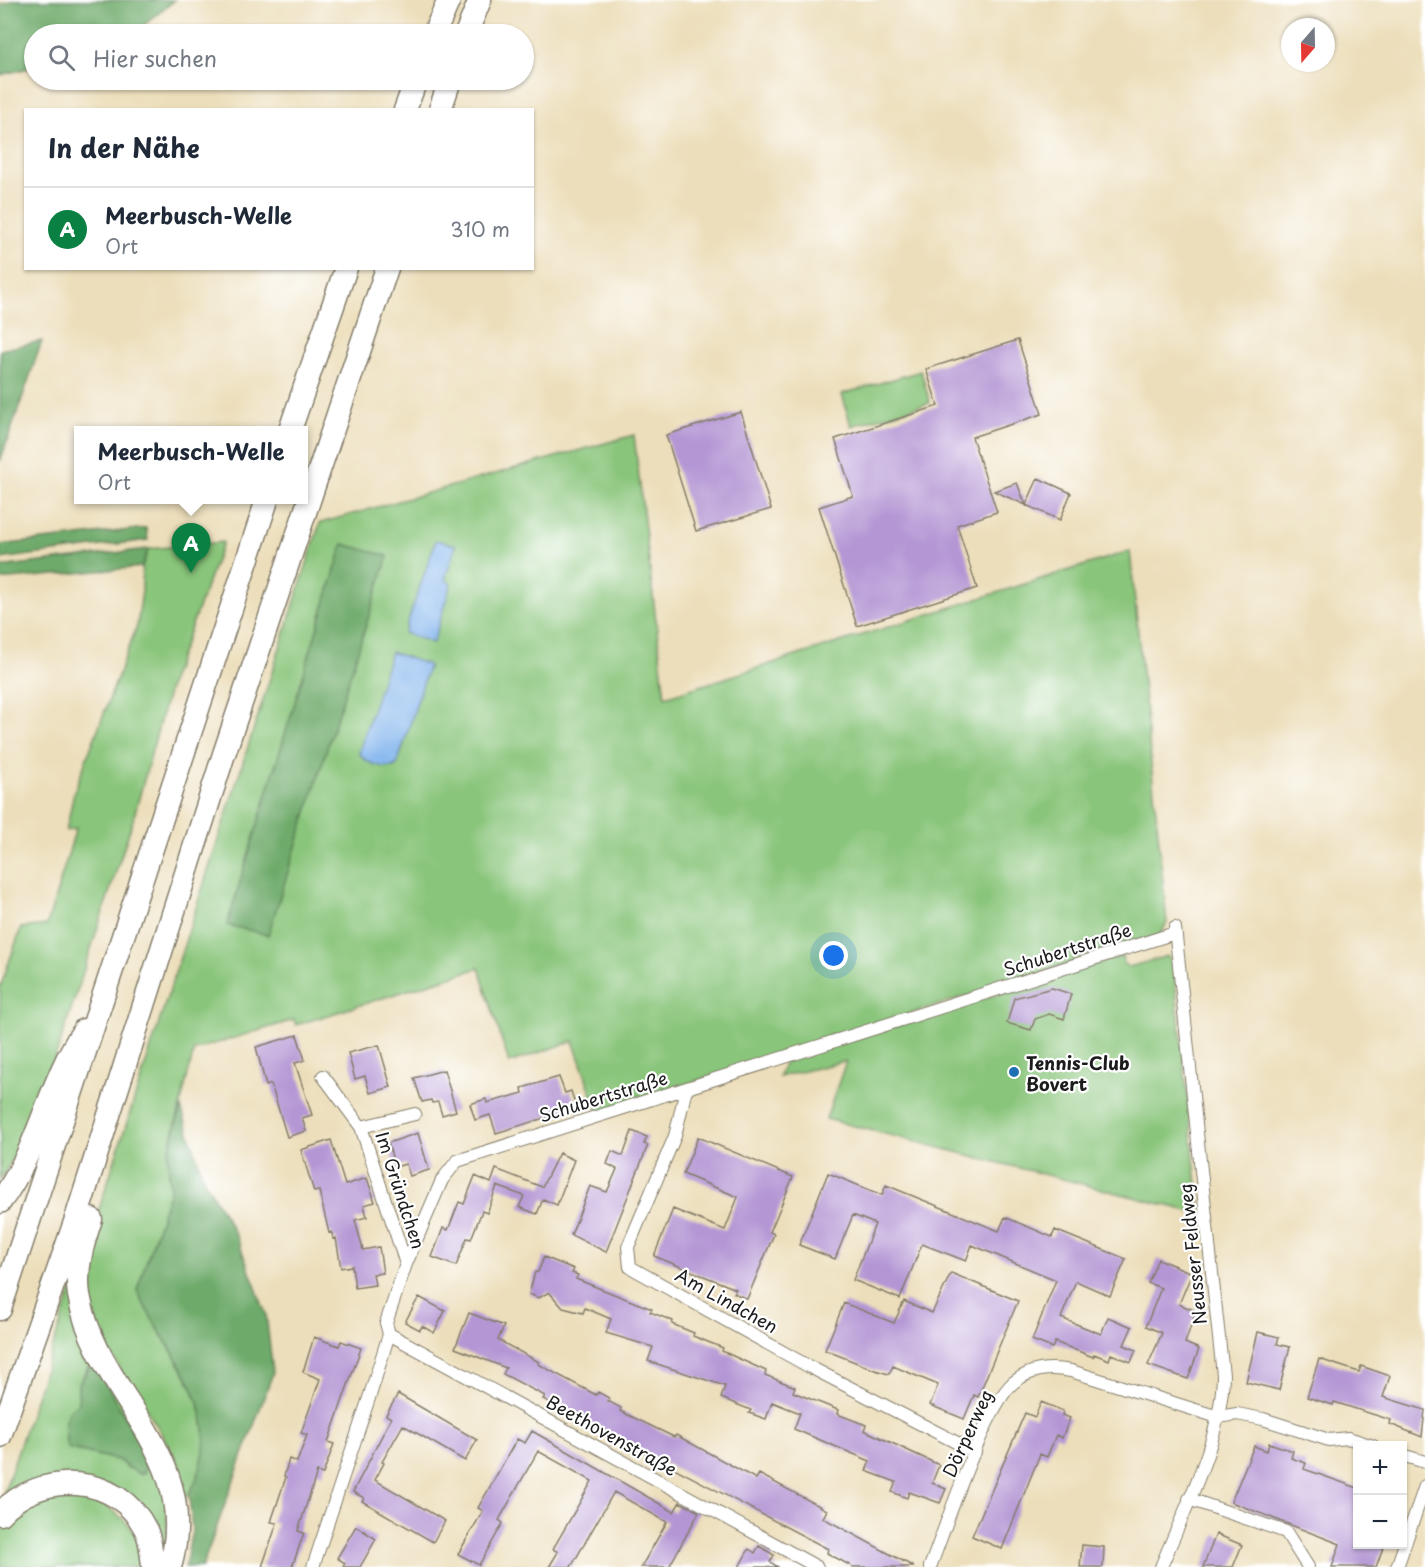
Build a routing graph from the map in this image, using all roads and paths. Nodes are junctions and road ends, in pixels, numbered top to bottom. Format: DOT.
graph roads {
  1 [pos="449,0"];
  2 [pos="480,0"];
  3 [pos="438,24"];
  4 [pos="470,24"];
  5 [pos="412,90"];
  6 [pos="447,90"];
  7 [pos="406,108"];
  8 [pos="441,108"];
  9 [pos="344,270"];
  10 [pos="386,270"];
  11 [pos="291,426"];
  12 [pos="266,504"];
  13 [pos="308,504"];
  14 [pos="308,504"];
  15 [pos="1175,931"];
  16 [pos="101,1003"];
  17 [pos="123,1073"];
  18 [pos="323,1076"];
  19 [pos="686,1089"];
  20 [pos="415,1114"];
  21 [pos="362,1127"];
  22 [pos="0,1202"];
  23 [pos="406,1264"];
  24 [pos="0,1309"];
  25 [pos="389,1334"];
  26 [pos="1218,1417"];
  27 [pos="0,1436"];
  28 [pos="1357,1441"];
  29 [pos="975,1452"];
  30 [pos="1407,1457"];
  31 [pos="1425,1462"];
  32 [pos="1425,1486"];
  33 [pos="1189,1499"];
  34 [pos="0,1514"];
  35 [pos="153,1567"];
  36 [pos="170,1567"];
  37 [pos="313,1567"];
  38 [pos="817,1567"];
  39 [pos="930,1567"];
  40 [pos="1161,1567"];
  41 [pos="1308,1567"];
  42 [pos="1397,1567"];
  1 -- 3 [label="highway"];
  2 -- 4 [label="highway"];
  5 -- 7 [label="highway"];
  6 -- 8 [label="highway"];
  9 -- 11 [label="highway"];
  10 -- 14 [label="highway"];
  12 -- 16 [label="highway"];
  13 -- 17 [label="highway"];
  15 -- 19 [label="street, Schubertstraße"];
  15 -- 26 [label="street, Neusser Feldweg"];
  16 -- 22 [label="highway"];
  16 -- 24 [label="highway"];
  17 -- 27 [label="highway"];
  17 -- 36 [label="highway"];
  18 -- 21 [label="street, Im Gründchen"];
  19 -- 23 [label="street, Schubertstraße"];
  19 -- 29 [label="street, Am Lindchen"];
  20 -- 21 [label="street, Im Gründchen"];
  21 -- 23 [label="street, Im Gründchen"];
  23 -- 25 [label="street, Schubertstraße"];
  25 -- 37 [label="street, Schubertstraße"];
  25 -- 38 [label="street, Beethovenstraße"];
  26 -- 28 [label="street, Dörperweg"];
  26 -- 29 [label="street, Dörperweg"];
  26 -- 33 [label="street, Neusser Feldweg"];
  29 -- 39 [label="street, Dörperweg"];
  30 -- 31 [label="street"];
  32 -- 42 [label="street"];
  33 -- 40 [label="street, Neusser Feldweg"];
  33 -- 41 [label="street"];
  34 -- 35 [label="highway"];
}
